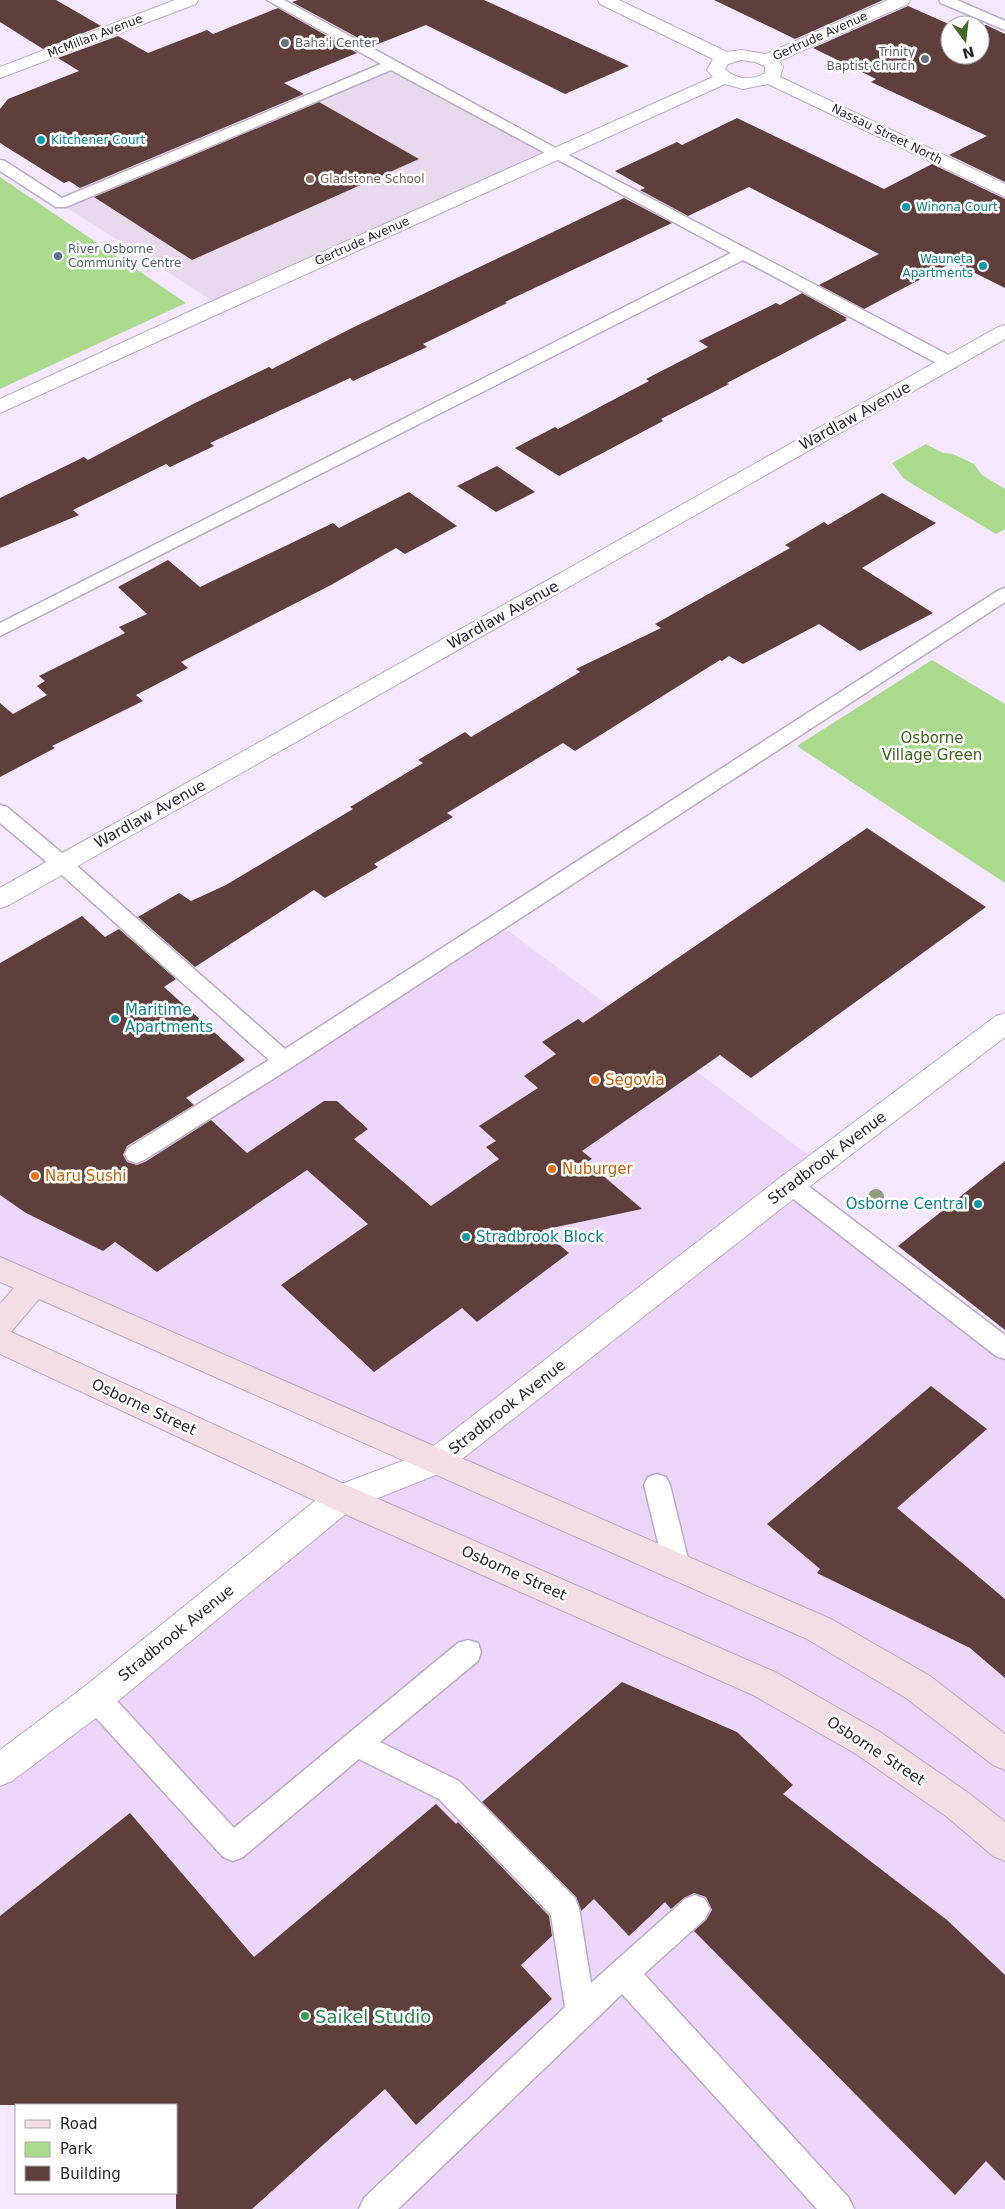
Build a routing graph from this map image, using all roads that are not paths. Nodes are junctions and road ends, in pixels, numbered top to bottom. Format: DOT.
graph roads {
  1 [pos="190,0"];
  2 [pos="274,0"];
  3 [pos="606,0"];
  4 [pos="902,0"];
  5 [pos="946,0"];
  6 [pos="1005,26"];
  7 [pos="725,58"];
  8 [pos="767,60"];
  9 [pos="393,64"];
  10 [pos="0,73"];
  11 [pos="725,78"];
  12 [pos="769,78"];
  13 [pos="556,154"];
  14 [pos="0,164"];
  15 [pos="1005,191"];
  16 [pos="744,253"];
  17 [pos="1005,331"];
  18 [pos="950,363"];
  19 [pos="0,407"];
  20 [pos="1005,594"];
  21 [pos="0,630"];
  22 [pos="0,812"];
  23 [pos="62,864"];
  24 [pos="0,899"];
  25 [pos="1005,1024"];
  26 [pos="284,1062"];
  27 [pos="136,1154"];
  28 [pos="791,1185"];
  29 [pos="0,1269"];
  30 [pos="35,1284"];
  31 [pos="0,1324"];
  32 [pos="0,1340"];
  33 [pos="1005,1349"];
  34 [pos="438,1462"];
  35 [pos="657,1485"];
  36 [pos="342,1498"];
  37 [pos="677,1566"];
  38 [pos="468,1652"];
  39 [pos="96,1698"];
  40 [pos="356,1744"];
  41 [pos="1005,1754"];
  42 [pos="0,1770"];
  43 [pos="1005,1844"];
  44 [pos="695,1909"];
  45 [pos="623,1973"];
  46 [pos="581,2012"];
  47 [pos="375,2209"];
  48 [pos="838,2209"];
  1 -- 10 [label="street, McMillan Avenue"];
  2 -- 9 [label="lane"];
  3 -- 7 [label="street"];
  4 -- 8 [label="street, Gertrude Avenue"];
  5 -- 6 [label="lane"];
  7 -- 8 [label="street"];
  7 -- 11 [label="street"];
  8 -- 12 [label="street"];
  9 -- 13 [label="lane"];
  9 -- 14 [label="lane"];
  11 -- 12 [label="street"];
  11 -- 13 [label="street, Gertrude Avenue"];
  12 -- 15 [label="street, Nassau Street North"];
  13 -- 16 [label="lane"];
  13 -- 19 [label="street, Gertrude Avenue"];
  16 -- 18 [label="lane"];
  16 -- 21 [label="lane"];
  17 -- 18 [label="street, Wardlaw Avenue"];
  18 -- 23 [label="street, Wardlaw Avenue"];
  20 -- 26 [label="lane"];
  22 -- 23 [label="lane"];
  23 -- 24 [label="street, Wardlaw Avenue"];
  23 -- 26 [label="lane"];
  25 -- 28 [label="street, Stradbrook Avenue"];
  26 -- 27 [label="lane"];
  28 -- 33 [label="lane"];
  28 -- 34 [label="street, Stradbrook Avenue"];
  29 -- 30 [label="main road"];
  30 -- 31 [label="main road"];
  30 -- 34 [label="main road"];
  32 -- 36 [label="main road, Osborne Street"];
  34 -- 36 [label="street, Stradbrook Avenue"];
  34 -- 37 [label="main road"];
  35 -- 37 [label="lane"];
  36 -- 39 [label="street, Stradbrook Avenue"];
  36 -- 43 [label="main road, Osborne Street"];
  37 -- 41 [label="main road"];
  38 -- 40 [label="lane"];
  39 -- 40 [label="lane"];
  39 -- 42 [label="street, Stradbrook Avenue"];
  40 -- 46 [label="lane"];
  44 -- 45 [label="lane"];
  45 -- 46 [label="lane"];
  45 -- 48 [label="lane"];
  46 -- 47 [label="lane"];
}
